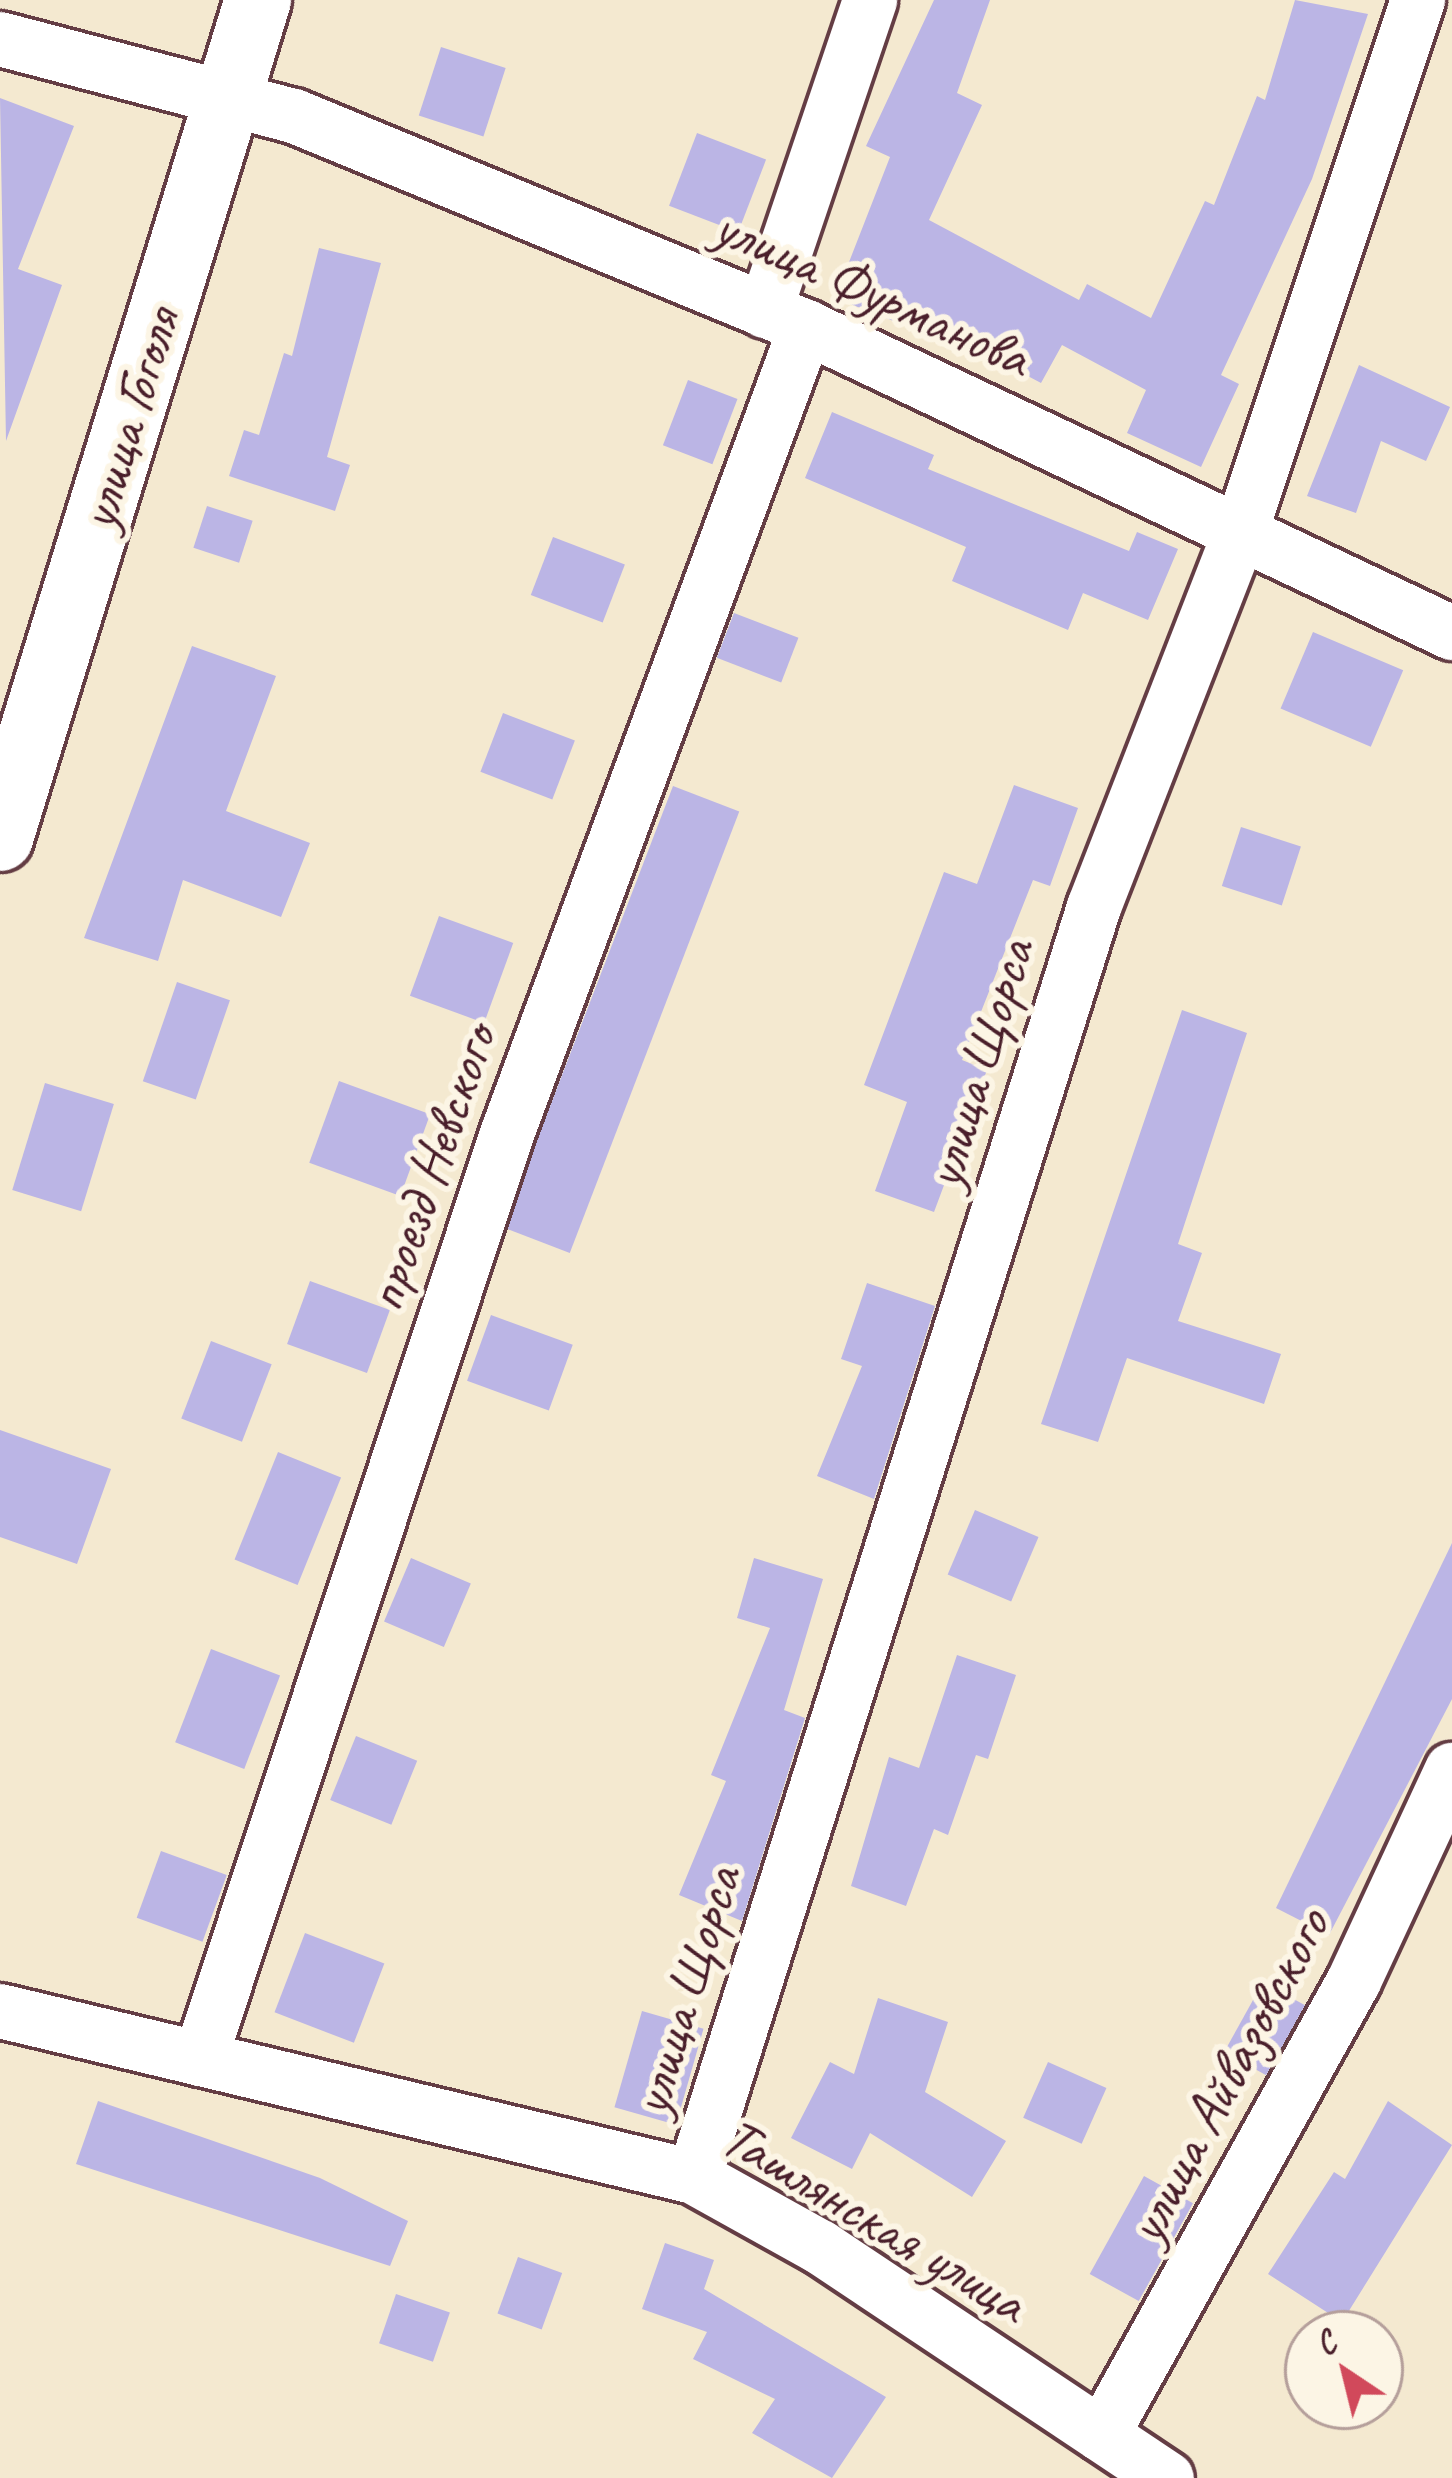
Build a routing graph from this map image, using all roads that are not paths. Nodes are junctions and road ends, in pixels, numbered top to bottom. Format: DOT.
graph roads {
  1 [pos="257,0"];
  2 [pos="871,0"];
  3 [pos="1418,0"];
  4 [pos="0,39"];
  5 [pos="226,105"];
  6 [pos="786,319"];
  7 [pos="1242,528"];
  8 [pos="1452,633"];
  9 [pos="0,838"];
  10 [pos="1452,1770"];
  11 [pos="0,2011"];
  12 [pos="200,2059"];
  13 [pos="694,2177"];
  14 [pos="1102,2435"];
  15 [pos="1158,2475"];
  1 -- 5 [label="street, улица Гоголя"];
  2 -- 6 [label="street, проезд Невского"];
  3 -- 7 [label="street, улица Щорса"];
  4 -- 5 [label="street, улица Фурманова"];
  5 -- 6 [label="street, улица Фурманова"];
  5 -- 9 [label="street, улица Гоголя"];
  6 -- 7 [label="street, улица Фурманова"];
  6 -- 12 [label="street, проезд Невского"];
  7 -- 8 [label="street, улица Фурманова"];
  7 -- 13 [label="street, улица Щорса"];
  10 -- 14 [label="street, улица Айвазовского"];
  11 -- 12 [label="street, Ташлянская улица"];
  12 -- 13 [label="street, Ташлянская улица"];
  13 -- 14 [label="street, Ташлянская улица"];
  14 -- 15 [label="street, Ташлянская улица"];
}
